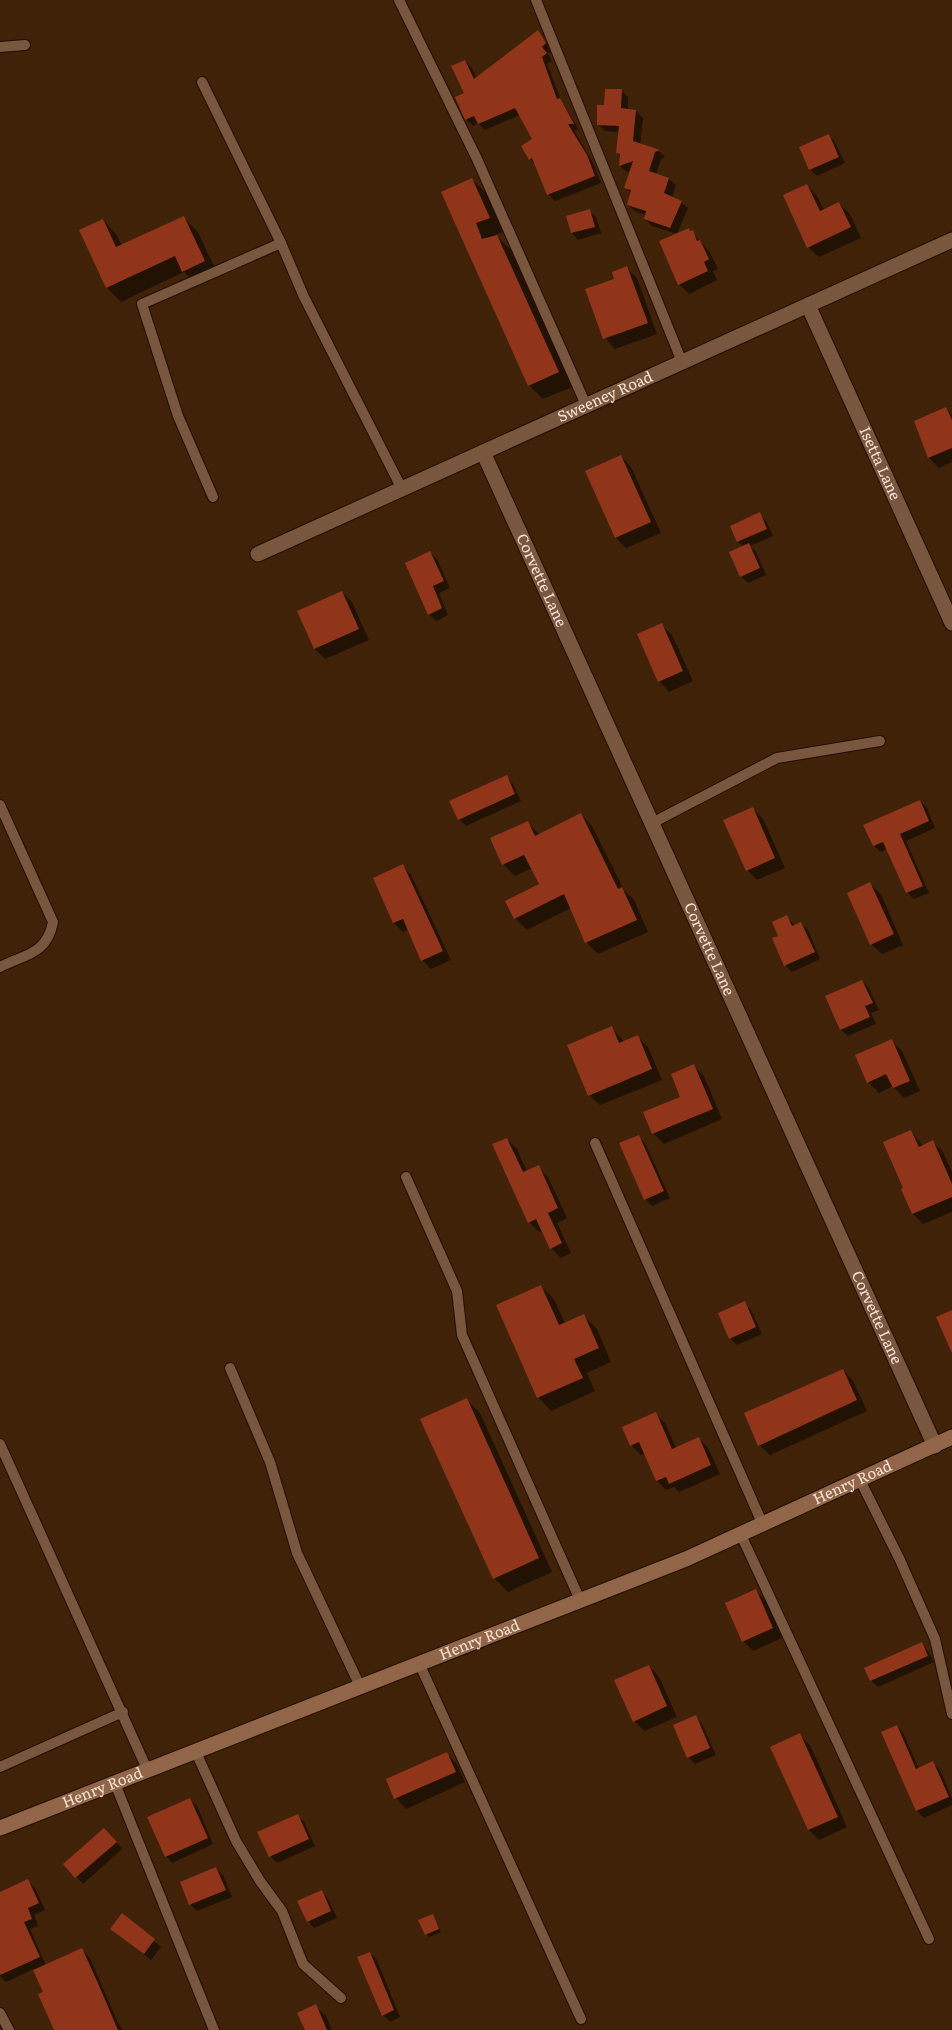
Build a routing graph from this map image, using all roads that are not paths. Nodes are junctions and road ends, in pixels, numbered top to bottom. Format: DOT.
graph roads {
  1 [pos="398,0"];
  2 [pos="536,0"];
  3 [pos="25,44"];
  4 [pos="0,47"];
  5 [pos="202,82"];
  6 [pos="952,240"];
  7 [pos="281,243"];
  8 [pos="808,305"];
  9 [pos="682,362"];
  10 [pos="586,405"];
  11 [pos="483,452"];
  12 [pos="402,489"];
  13 [pos="213,497"];
  14 [pos="258,554"];
  15 [pos="952,623"];
  16 [pos="880,741"];
  17 [pos="0,805"];
  18 [pos="652,823"];
  19 [pos="0,967"];
  20 [pos="595,1143"];
  21 [pos="406,1177"];
  22 [pos="230,1368"];
  23 [pos="952,1438"];
  24 [pos="0,1444"];
  25 [pos="935,1446"];
  26 [pos="860,1480"];
  27 [pos="763,1525"];
  28 [pos="741,1535"];
  29 [pos="580,1600"];
  30 [pos="419,1663"];
  31 [pos="360,1686"];
  32 [pos="122,1712"];
  33 [pos="952,1714"];
  34 [pos="195,1750"];
  35 [pos="0,1767"];
  36 [pos="147,1769"];
  37 [pos="114,1782"];
  38 [pos="0,1828"];
  39 [pos="929,1939"];
  40 [pos="341,1998"];
  41 [pos="0,2014"];
  42 [pos="581,2019"];
  43 [pos="9,2030"];
  44 [pos="214,2030"];
  1 -- 10 [label="lane"];
  2 -- 9 [label="lane"];
  3 -- 4 [label="lane"];
  5 -- 7 [label="lane"];
  6 -- 8 [label="street, Sweeney Road"];
  7 -- 12 [label="lane"];
  7 -- 13 [label="lane"];
  8 -- 9 [label="street, Sweeney Road"];
  8 -- 15 [label="street, Isetta Lane"];
  9 -- 10 [label="street, Sweeney Road"];
  10 -- 11 [label="street, Sweeney Road"];
  11 -- 12 [label="street, Sweeney Road"];
  11 -- 18 [label="street, Corvette Lane"];
  12 -- 14 [label="street, Sweeney Road"];
  16 -- 18 [label="lane"];
  17 -- 19 [label="lane"];
  18 -- 25 [label="street, Corvette Lane"];
  20 -- 27 [label="lane"];
  21 -- 29 [label="lane"];
  22 -- 31 [label="lane"];
  23 -- 25 [label="street, Henry Road"];
  24 -- 32 [label="lane"];
  25 -- 26 [label="street, Henry Road"];
  26 -- 27 [label="street, Henry Road"];
  26 -- 33 [label="lane"];
  27 -- 28 [label="street, Henry Road"];
  28 -- 29 [label="street, Henry Road"];
  28 -- 39 [label="lane"];
  29 -- 30 [label="street, Henry Road"];
  30 -- 31 [label="street, Henry Road"];
  30 -- 42 [label="lane"];
  31 -- 34 [label="street, Henry Road"];
  32 -- 35 [label="lane"];
  32 -- 36 [label="lane"];
  34 -- 36 [label="street, Henry Road"];
  34 -- 40 [label="lane"];
  36 -- 37 [label="street, Henry Road"];
  37 -- 38 [label="street, Henry Road"];
  37 -- 44 [label="lane"];
  41 -- 43 [label="lane"];
}
